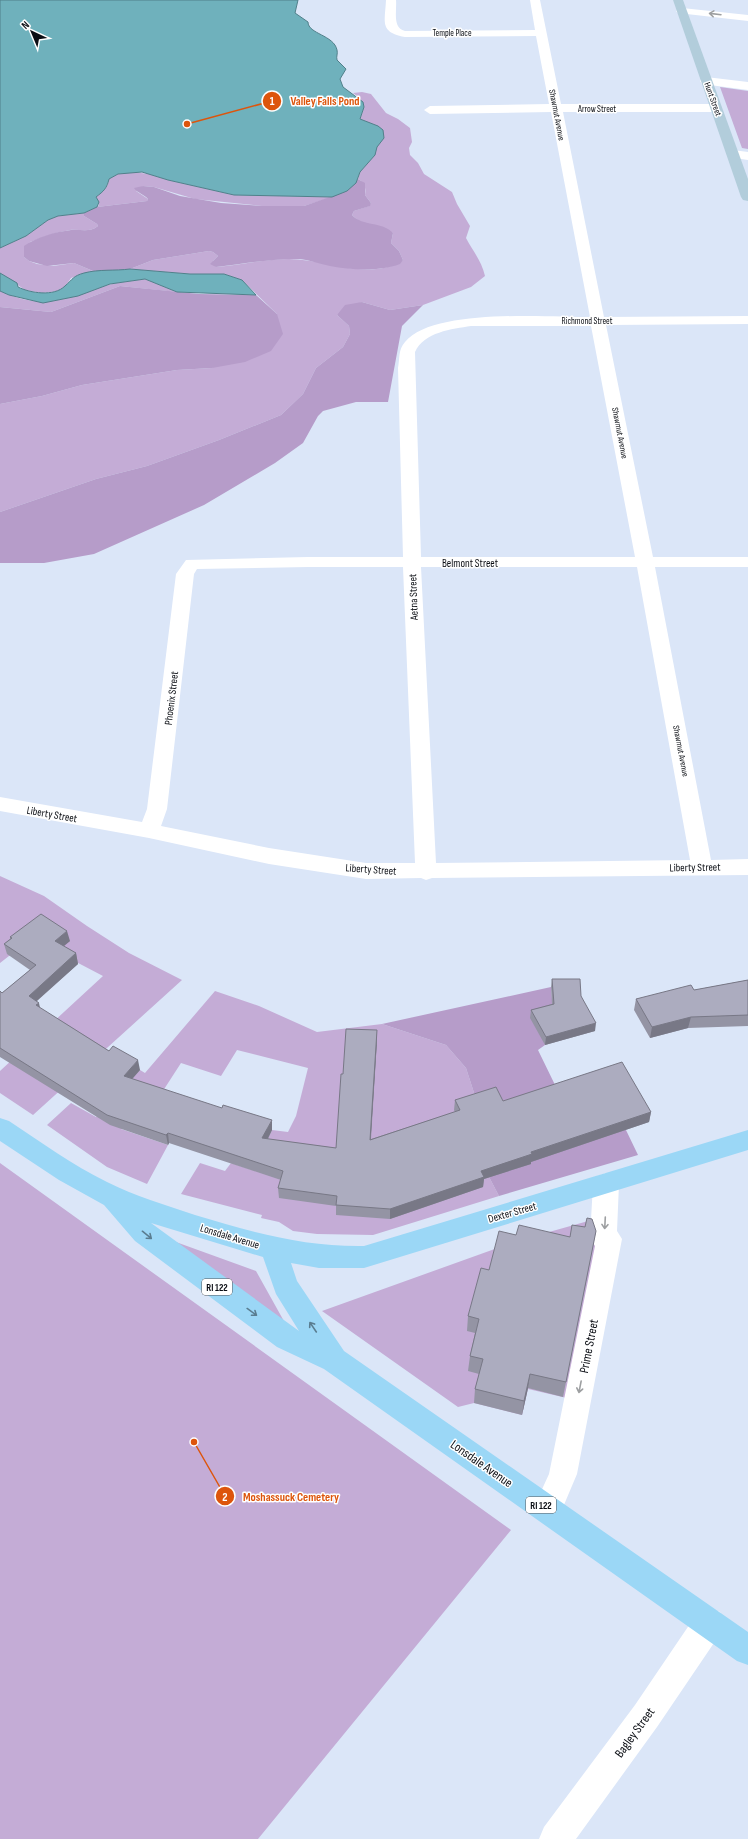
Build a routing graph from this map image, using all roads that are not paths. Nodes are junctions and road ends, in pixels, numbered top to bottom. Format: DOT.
graph roads {
  1 [pos="391,0"];
  2 [pos="535,0"];
  3 [pos="680,6"];
  4 [pos="748,18"];
  5 [pos="541,33"];
  6 [pos="706,81"];
  7 [pos="748,86"];
  8 [pos="716,108"];
  9 [pos="555,109"];
  10 [pos="430,110"];
  11 [pos="733,154"];
  12 [pos="748,156"];
  13 [pos="748,197"];
  14 [pos="748,320"];
  15 [pos="597,321"];
  16 [pos="428,333"];
  17 [pos="645,562"];
  18 [pos="748,562"];
  19 [pos="412,563"];
  20 [pos="192,564"];
  21 [pos="0,804"];
  22 [pos="149,831"];
  23 [pos="702,866"];
  24 [pos="748,866"];
  25 [pos="426,872"];
  26 [pos="0,1128"];
  27 [pos="748,1140"];
  28 [pos="606,1184"];
  29 [pos="112,1196"];
  30 [pos="273,1249"];
  31 [pos="334,1360"];
  32 [pos="548,1509"];
  33 [pos="709,1623"];
  34 [pos="748,1650"];
  35 [pos="556,1839"];
  1 -- 5 [label="street, Temple Place"];
  2 -- 5 [label="street, Shawmut Avenue"];
  4 -- 3 [label="street, one-way"];
  3 -- 6 [label="main road, Hunt Street"];
  5 -- 9 [label="street, Shawmut Avenue"];
  6 -- 7 [label="street"];
  6 -- 8 [label="main road, Hunt Street"];
  8 -- 9 [label="street, Arrow Street"];
  8 -- 11 [label="main road, Hunt Street"];
  9 -- 10 [label="street, Arrow Street"];
  9 -- 15 [label="street, Shawmut Avenue"];
  11 -- 12 [label="street"];
  11 -- 13 [label="main road, Hunt Street"];
  14 -- 15 [label="street, Richmond Street"];
  15 -- 16 [label="street, Richmond Street"];
  15 -- 17 [label="street, Shawmut Avenue"];
  16 -- 19 [label="street, Aetna Street"];
  17 -- 18 [label="street, Belmont Street"];
  17 -- 19 [label="street, Belmont Street"];
  17 -- 23 [label="street, Shawmut Avenue"];
  19 -- 20 [label="street, Belmont Street"];
  19 -- 25 [label="street, Aetna Street"];
  20 -- 22 [label="street, Phoenix Street"];
  21 -- 22 [label="street, Liberty Street"];
  22 -- 25 [label="street, Liberty Street"];
  23 -- 24 [label="street, Liberty Street"];
  23 -- 25 [label="street, Liberty Street"];
  26 -- 29 [label="main road, Lonsdale Avenue / RI 122"];
  27 -- 28 [label="main road, Dexter Street"];
  28 -- 30 [label="main road, Dexter Street"];
  28 -- 32 [label="street, Prime Street, one-way"];
  29 -- 30 [label="main road, Lonsdale Avenue / RI 122"];
  29 -- 31 [label="main road, Lonsdale Avenue / RI 122, one-way"];
  31 -- 30 [label="main road, Lonsdale Avenue / RI 122, one-way"];
  31 -- 32 [label="main road, Lonsdale Avenue / RI 122"];
  32 -- 33 [label="main road, Lonsdale Avenue / RI 122"];
  33 -- 34 [label="main road, Lonsdale Avenue / RI 122"];
  33 -- 35 [label="street, Bagley Street"];
}
